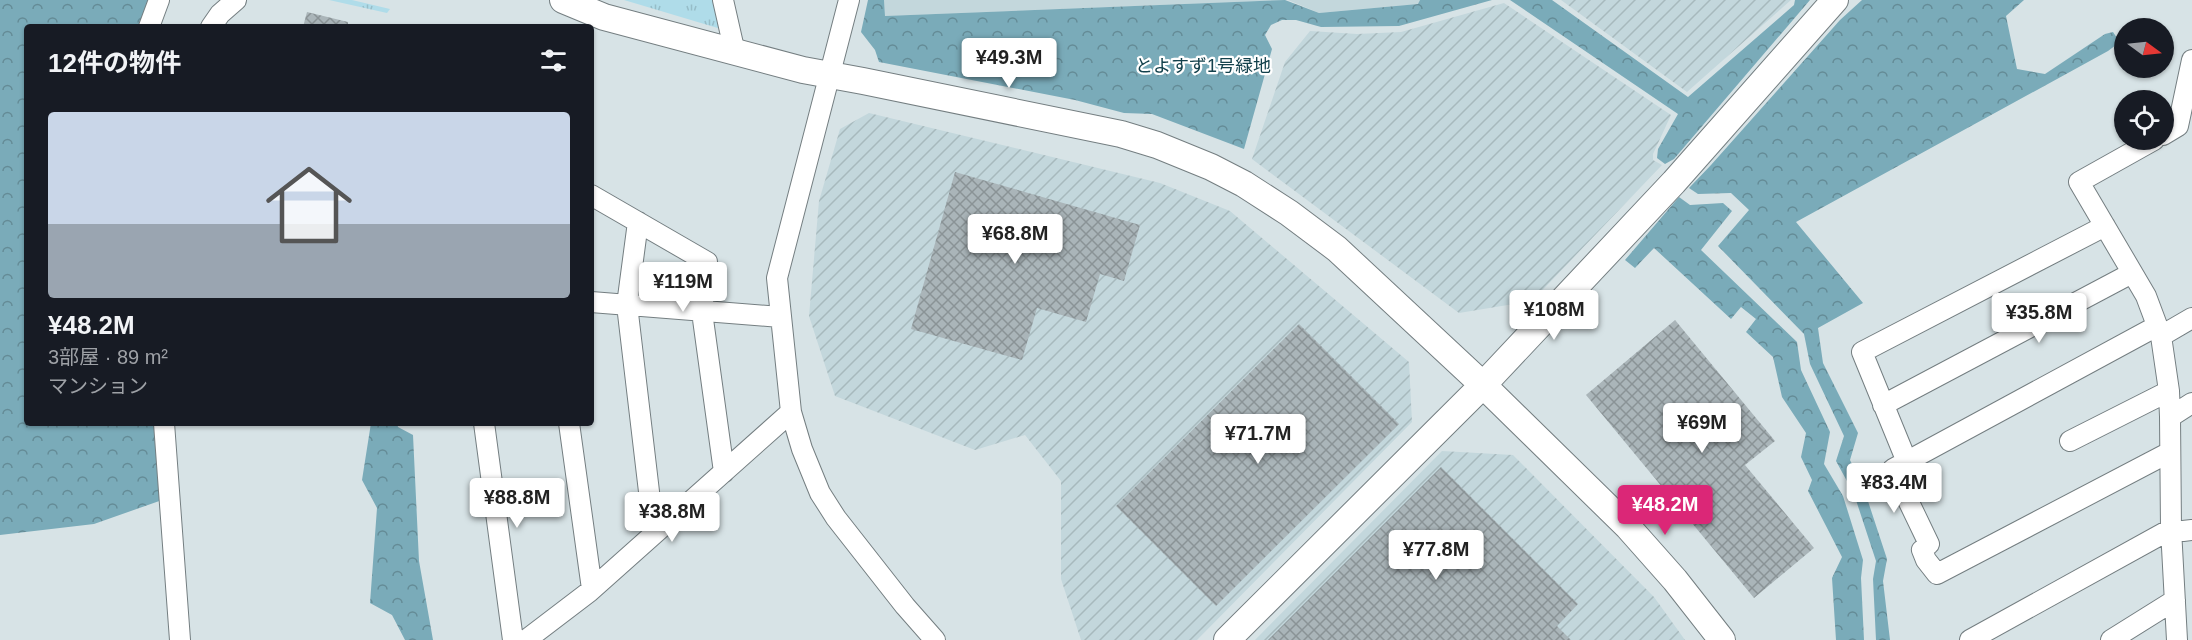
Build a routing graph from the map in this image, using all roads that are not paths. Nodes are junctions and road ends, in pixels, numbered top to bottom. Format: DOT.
graph roads {
  1 [pos="159,0"];
  2 [pos="236,0"];
  3 [pos="563,0"];
  4 [pos="723,0"];
  5 [pos="849,0"];
  6 [pos="1835,0"];
  7 [pos="150,24"];
  8 [pos="213,24"];
  9 [pos="735,53"];
  10 [pos="2192,60"];
  11 [pos="830,75"];
  12 [pos="2174,128"];
  13 [pos="2136,150"];
  14 [pos="594,197"];
  15 [pos="638,222"];
  16 [pos="2105,226"];
  17 [pos="2132,273"];
  18 [pos="594,302"];
  19 [pos="627,305"];
  20 [pos="702,312"];
  21 [pos="780,317"];
  22 [pos="2192,318"];
  23 [pos="2159,331"];
  24 [pos="1483,385"];
  25 [pos="2169,391"];
  26 [pos="2192,403"];
  27 [pos="1883,405"];
  28 [pos="791,412"];
  29 [pos="2170,417"];
  30 [pos="164,426"];
  31 [pos="484,426"];
  32 [pos="569,426"];
  33 [pos="2070,441"];
  34 [pos="2170,452"];
  35 [pos="1907,462"];
  36 [pos="724,472"];
  37 [pos="2171,529"];
  38 [pos="2192,530"];
  39 [pos="654,534"];
  40 [pos="592,589"];
  41 [pos="2175,600"];
  42 [pos="180,640"];
  43 [pos="513,640"];
  44 [pos="526,640"];
  45 [pos="935,640"];
  46 [pos="1227,640"];
  47 [pos="1722,640"];
  48 [pos="1970,640"];
  49 [pos="2111,640"];
  50 [pos="2177,640"];
  1 -- 7 [label="street"];
  2 -- 8 [label="street"];
  3 -- 9 [label="street"];
  4 -- 9 [label="street"];
  5 -- 11 [label="street"];
  6 -- 24 [label="street"];
  9 -- 11 [label="street"];
  10 -- 12 [label="street"];
  11 -- 21 [label="street"];
  11 -- 24 [label="street"];
  13 -- 16 [label="street"];
  14 -- 15 [label="street"];
  15 -- 19 [label="street"];
  15 -- 20 [label="street"];
  16 -- 17 [label="street"];
  16 -- 27 [label="street"];
  17 -- 23 [label="street"];
  17 -- 27 [label="street"];
  18 -- 19 [label="street"];
  19 -- 20 [label="street"];
  19 -- 39 [label="street"];
  20 -- 21 [label="street"];
  20 -- 36 [label="street"];
  21 -- 28 [label="street"];
  22 -- 23 [label="street"];
  23 -- 25 [label="street"];
  23 -- 35 [label="street"];
  24 -- 46 [label="street"];
  24 -- 47 [label="street"];
  25 -- 29 [label="street"];
  25 -- 33 [label="street"];
  26 -- 29 [label="street"];
  27 -- 35 [label="street"];
  28 -- 36 [label="street"];
  28 -- 45 [label="street"];
  29 -- 34 [label="street"];
  30 -- 42 [label="street"];
  31 -- 43 [label="street"];
  32 -- 40 [label="street"];
  34 -- 35 [label="street"];
  34 -- 37 [label="street"];
  36 -- 39 [label="street"];
  37 -- 38 [label="street"];
  37 -- 41 [label="street"];
  37 -- 48 [label="street"];
  39 -- 40 [label="street"];
  40 -- 44 [label="street"];
  41 -- 49 [label="street"];
  41 -- 50 [label="street"];
}
